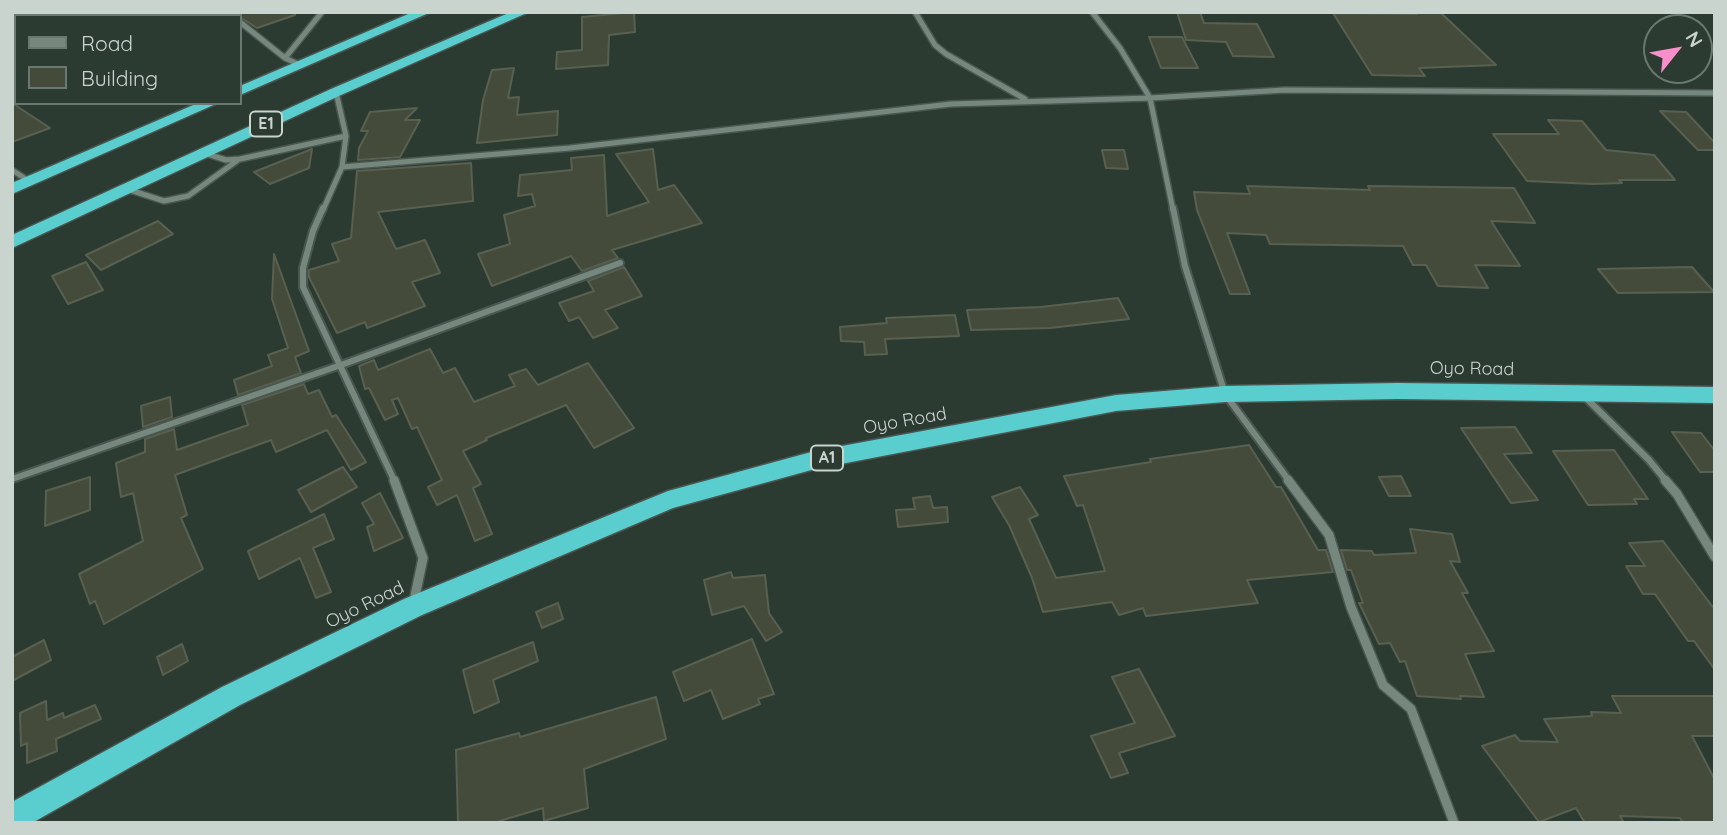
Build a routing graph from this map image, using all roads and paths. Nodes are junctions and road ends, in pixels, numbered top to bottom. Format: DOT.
graph roads {
  1 [pos="322,12"];
  2 [pos="425,12"];
  3 [pos="523,12"];
  4 [pos="915,12"];
  5 [pos="1092,12"];
  6 [pos="242,24"];
  7 [pos="285,58"];
  8 [pos="300,65"];
  9 [pos="242,90"];
  10 [pos="335,92"];
  11 [pos="1715,93"];
  12 [pos="1150,98"];
  13 [pos="1027,100"];
  14 [pos="206,105"];
  15 [pos="346,136"];
  16 [pos="204,153"];
  17 [pos="240,159"];
  18 [pos="342,167"];
  19 [pos="12,170"];
  20 [pos="29,181"];
  21 [pos="126,188"];
  22 [pos="12,189"];
  23 [pos="12,242"];
  24 [pos="620,263"];
  25 [pos="341,365"];
  26 [pos="1226,394"];
  27 [pos="1582,394"];
  28 [pos="1715,395"];
  29 [pos="12,479"];
  30 [pos="1715,557"];
  31 [pos="413,607"];
  32 [pos="12,818"];
  33 [pos="1454,823"];
  1 -- 7 [label="street"];
  2 -- 8 [label="highway, E1"];
  3 -- 10 [label="highway, E1"];
  4 -- 13 [label="street"];
  5 -- 12 [label="street"];
  6 -- 7 [label="street"];
  7 -- 8 [label="street"];
  8 -- 9 [label="highway, E1"];
  10 -- 15 [label="street"];
  10 -- 16 [label="highway, E1"];
  11 -- 12 [label="street"];
  12 -- 13 [label="street"];
  12 -- 26 [label="street"];
  13 -- 18 [label="street"];
  14 -- 20 [label="highway"];
  15 -- 17 [label="street"];
  15 -- 18 [label="street"];
  16 -- 17 [label="street"];
  16 -- 21 [label="highway, E1"];
  17 -- 21 [label="street"];
  18 -- 25 [label="street"];
  19 -- 20 [label="street"];
  20 -- 22 [label="highway"];
  21 -- 23 [label="highway, E1"];
  24 -- 25 [label="street"];
  25 -- 29 [label="street"];
  25 -- 31 [label="street"];
  26 -- 27 [label="highway, Oyo Road / A1"];
  26 -- 31 [label="highway, Oyo Road / A1"];
  26 -- 33 [label="street"];
  27 -- 28 [label="highway, Oyo Road / A1"];
  27 -- 30 [label="street"];
  31 -- 32 [label="highway, Oyo Road / A1"];
}
